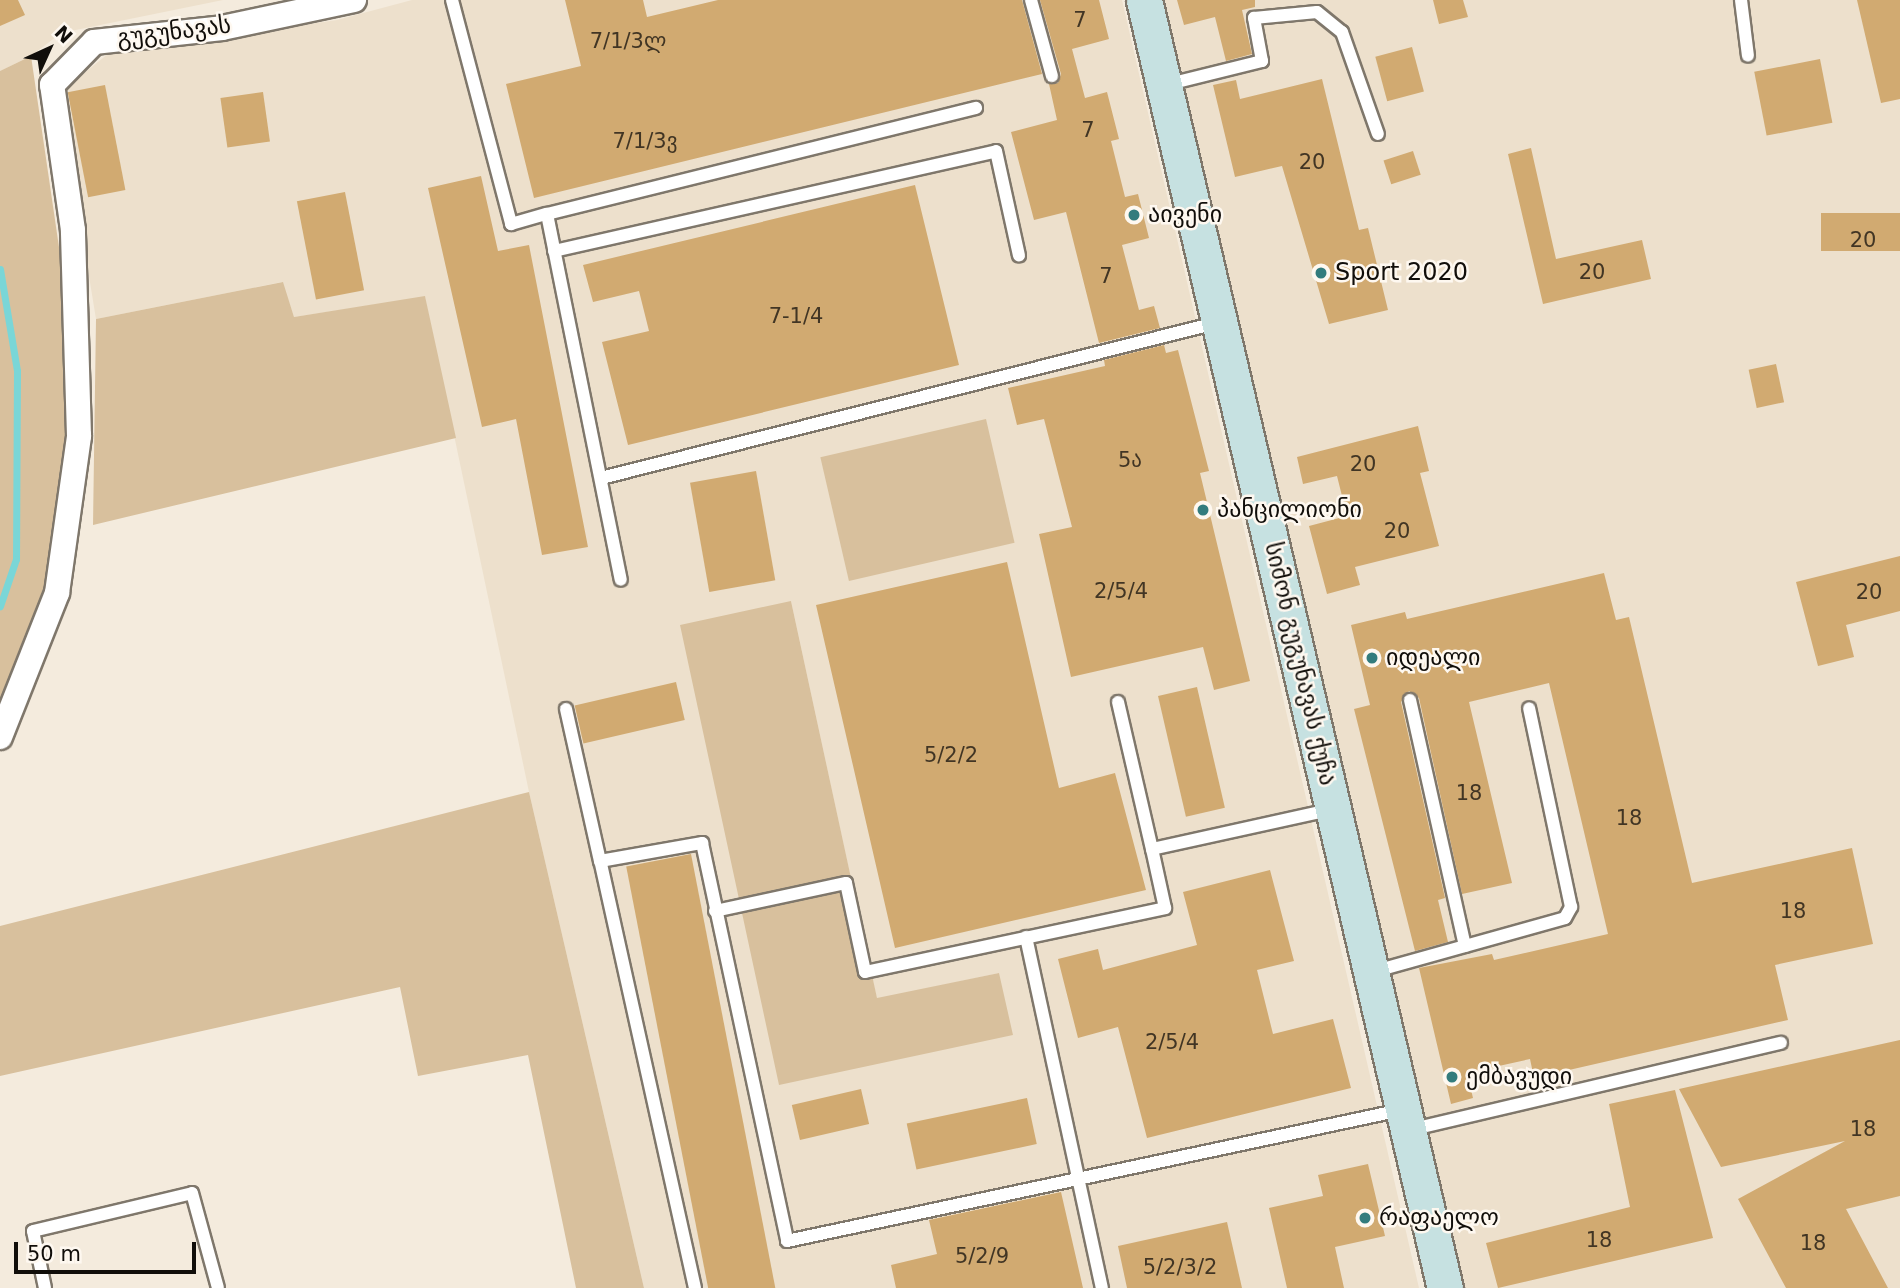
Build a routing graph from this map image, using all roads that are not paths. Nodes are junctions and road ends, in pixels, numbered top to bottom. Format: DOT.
graph roads {
  1 [pos="354,0"];
  2 [pos="452,0"];
  3 [pos="1031,0"];
  4 [pos="1144,0"];
  5 [pos="1741,0"];
  6 [pos="1288,6"];
  7 [pos="1748,56"];
  8 [pos="1052,76"];
  9 [pos="1164,86"];
  10 [pos="976,108"];
  11 [pos="1378,134"];
  12 [pos="547,214"];
  13 [pos="554,251"];
  14 [pos="1019,256"];
  15 [pos="1220,322"];
  16 [pos="601,478"];
  17 [pos="621,580"];
  18 [pos="1410,700"];
  19 [pos="1118,702"];
  20 [pos="1529,708"];
  21 [pos="566,709"];
  22 [pos="0,737"];
  23 [pos="1334,810"];
  24 [pos="1152,849"];
  25 [pos="600,861"];
  26 [pos="715,911"];
  27 [pos="1026,937"];
  28 [pos="1465,946"];
  29 [pos="1372,972"];
  30 [pos="1781,1043"];
  31 [pos="1407,1119"];
  32 [pos="1079,1179"];
  33 [pos="45,1288"];
  34 [pos="218,1288"];
  35 [pos="695,1288"];
  36 [pos="1102,1288"];
  37 [pos="1445,1288"];
  1 -- 22 [label="street, გუგუნავას"];
  2 -- 12 [label="lane"];
  3 -- 8 [label="lane"];
  4 -- 9 [label="main road, სიმონ გუგუნავას ქუჩა"];
  5 -- 7 [label="lane"];
  6 -- 9 [label="lane"];
  6 -- 11 [label="lane"];
  9 -- 15 [label="main road, სიმონ გუგუნავას ქუჩა"];
  10 -- 12 [label="lane"];
  12 -- 13 [label="lane"];
  13 -- 14 [label="lane"];
  13 -- 16 [label="lane"];
  15 -- 16 [label="lane"];
  15 -- 23 [label="main road, სიმონ გუგუნავას ქუჩა"];
  16 -- 17 [label="lane"];
  18 -- 28 [label="lane"];
  19 -- 24 [label="lane"];
  20 -- 28 [label="lane"];
  21 -- 25 [label="lane"];
  23 -- 24 [label="lane"];
  23 -- 29 [label="main road, სიმონ გუგუნავას ქუჩა"];
  24 -- 27 [label="lane"];
  25 -- 26 [label="lane"];
  25 -- 35 [label="lane"];
  26 -- 27 [label="lane"];
  26 -- 32 [label="lane"];
  27 -- 32 [label="lane"];
  28 -- 29 [label="lane"];
  29 -- 31 [label="main road, სიმონ გუგუნავას ქუჩა"];
  30 -- 31 [label="lane"];
  31 -- 32 [label="lane"];
  31 -- 37 [label="main road, სიმონ გუგუნავას ქუჩა"];
  32 -- 36 [label="lane"];
  33 -- 34 [label="lane"];
}
